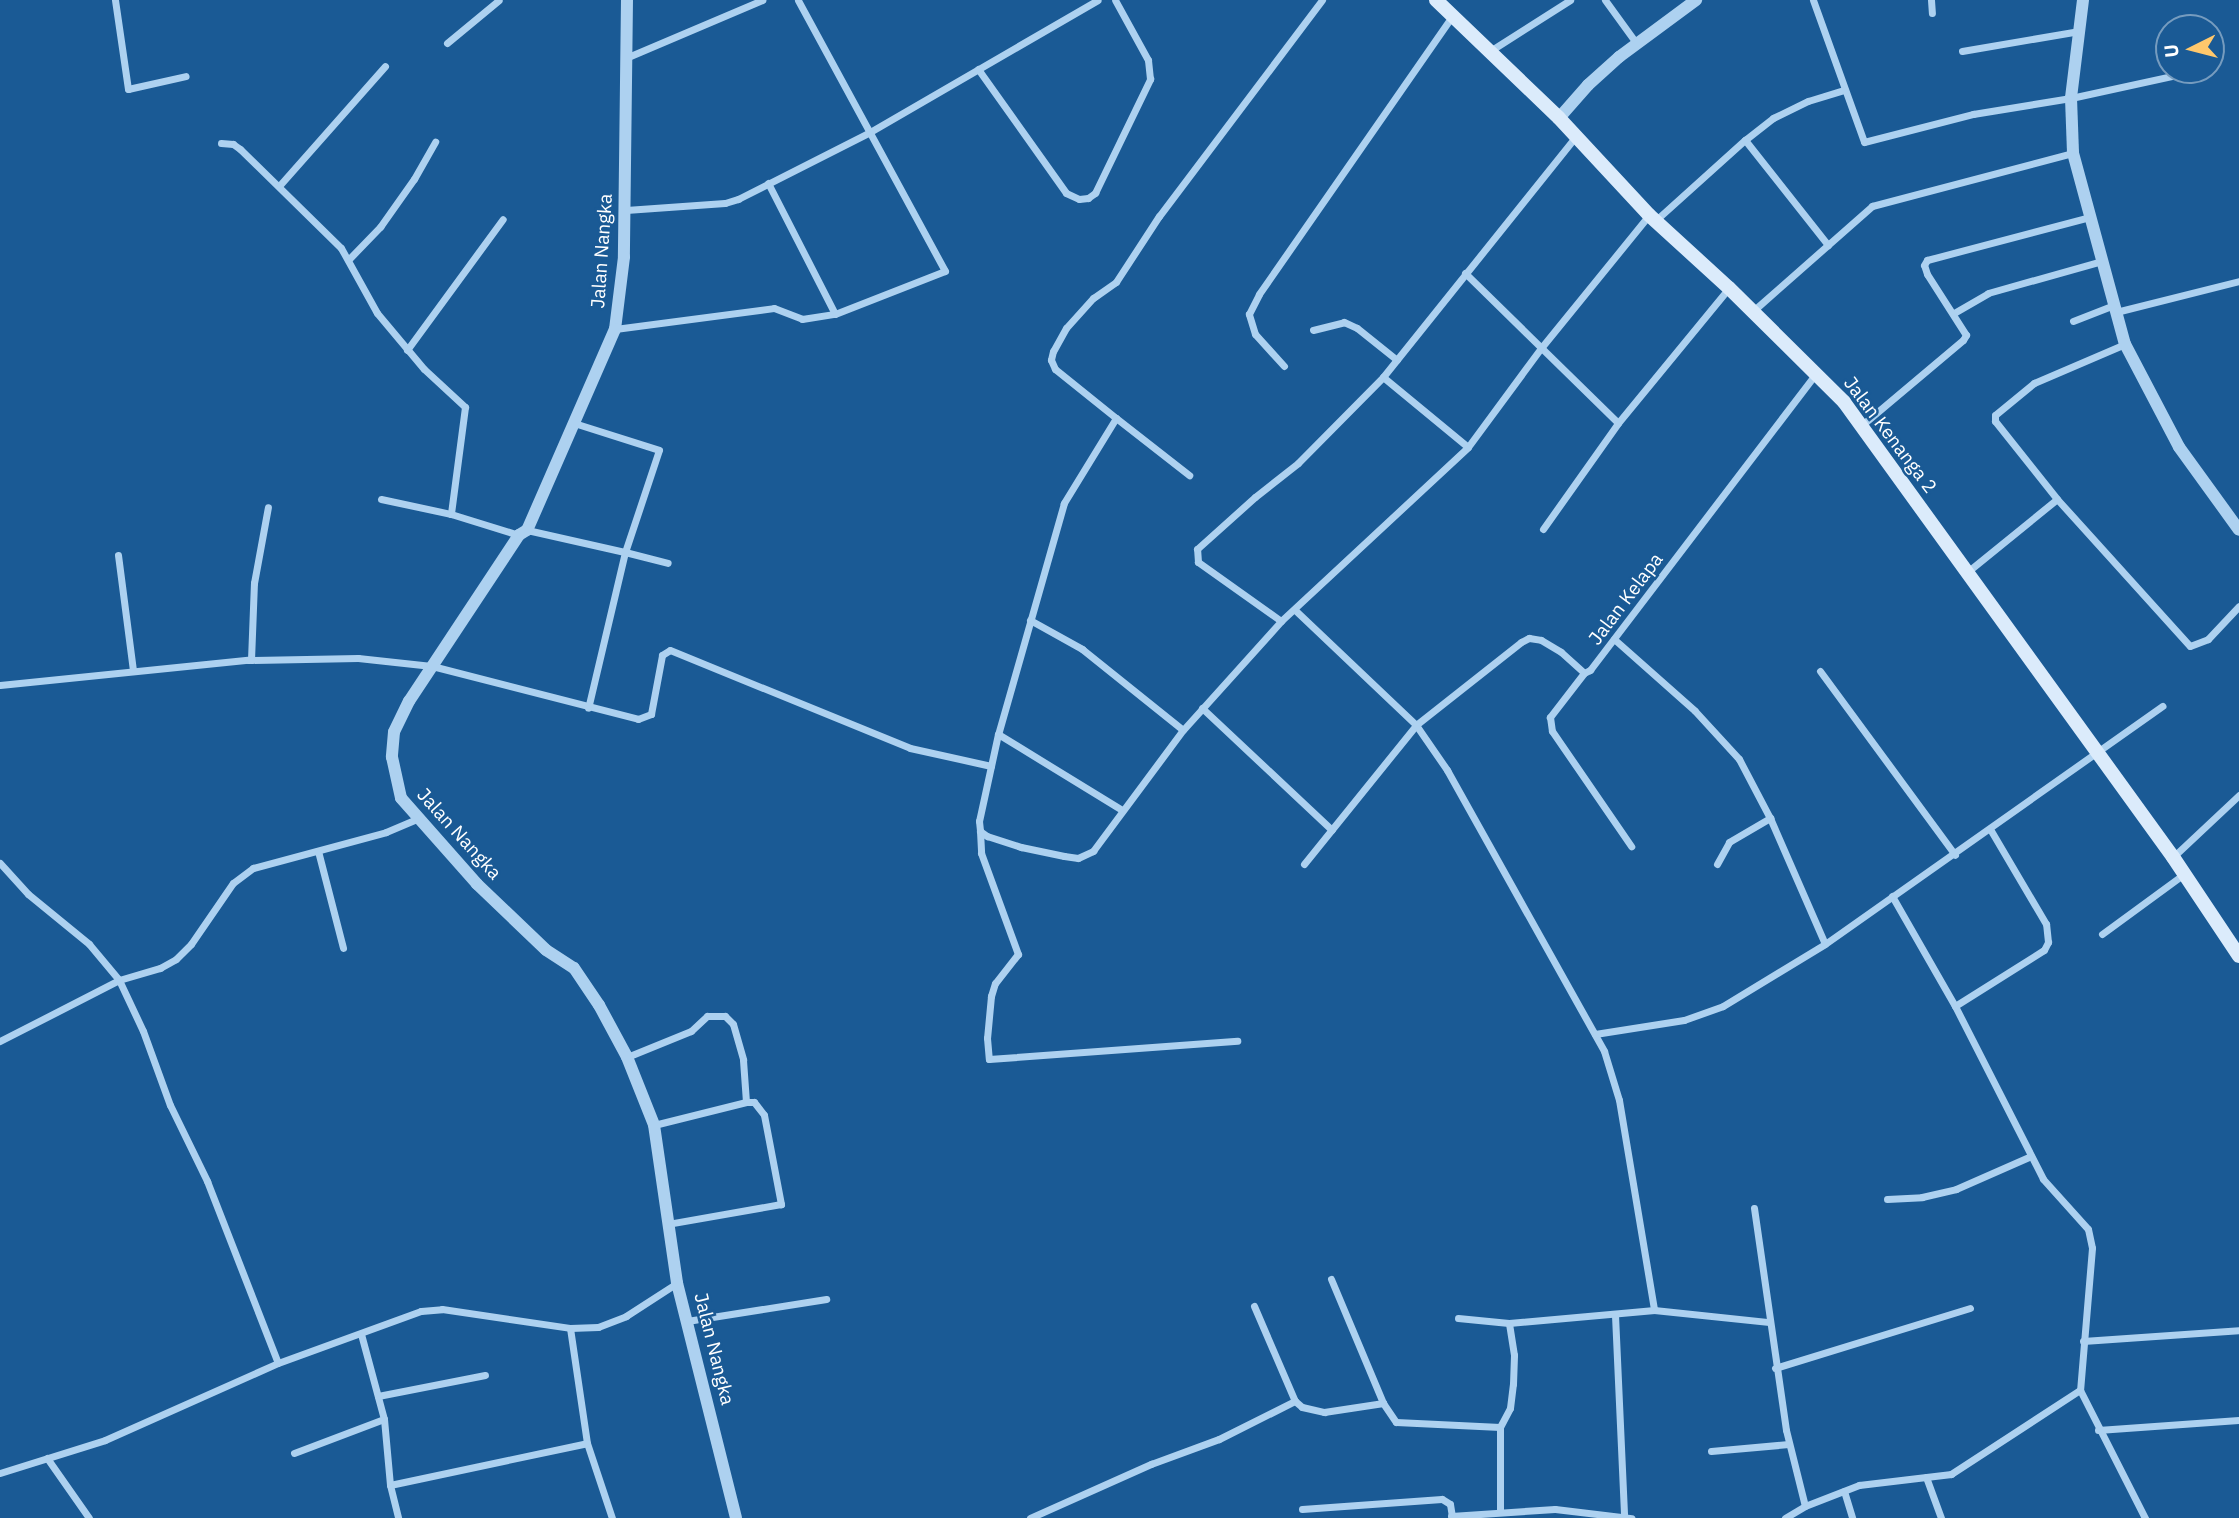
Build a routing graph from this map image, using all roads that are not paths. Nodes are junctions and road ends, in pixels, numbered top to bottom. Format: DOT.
graph roads {
  1 [pos="115,0"];
  2 [pos="499,0"];
  3 [pos="627,0"];
  4 [pos="762,0"];
  5 [pos="798,0"];
  6 [pos="1098,0"];
  7 [pos="1115,0"];
  8 [pos="1322,0"];
  9 [pos="1436,0"];
  10 [pos="1570,0"];
  11 [pos="1605,0"];
  12 [pos="1696,0"];
  13 [pos="1813,0"];
  14 [pos="1931,0"];
  15 [pos="2083,0"];
  16 [pos="1932,13"];
  17 [pos="1452,16"];
  18 [pos="2078,32"];
  19 [pos="447,43"];
  20 [pos="1637,44"];
  21 [pos="1490,51"];
  22 [pos="1962,51"];
  23 [pos="628,57"];
  24 [pos="385,66"];
  25 [pos="978,69"];
  26 [pos="186,76"];
  27 [pos="2155,80"];
  28 [pos="1844,90"];
  29 [pos="2071,98"];
  30 [pos="1559,118"];
  31 [pos="870,132"];
  32 [pos="1576,135"];
  33 [pos="1745,139"];
  34 [pos="435,142"];
  35 [pos="221,144"];
  36 [pos="2073,153"];
  37 [pos="768,183"];
  38 [pos="279,186"];
  39 [pos="626,210"];
  40 [pos="2090,217"];
  41 [pos="1653,218"];
  42 [pos="503,219"];
  43 [pos="1828,246"];
  44 [pos="349,259"];
  45 [pos="2102,261"];
  46 [pos="1465,273"];
  47 [pos="2239,281"];
  48 [pos="1729,288"];
  49 [pos="2115,309"];
  50 [pos="1752,312"];
  51 [pos="1954,313"];
  52 [pos="835,314"];
  53 [pos="2073,321"];
  54 [pos="615,329"];
  55 [pos="1314,330"];
  56 [pos="2125,344"];
  57 [pos="1541,348"];
  58 [pos="407,349"];
  59 [pos="1397,360"];
  60 [pos="1283,366"];
  61 [pos="1816,373"];
  62 [pos="1383,377"];
  63 [pos="1116,418"];
  64 [pos="574,423"];
  65 [pos="1618,423"];
  66 [pos="1862,425"];
  67 [pos="1468,447"];
  68 [pos="1188,475"];
  69 [pos="381,499"];
  70 [pos="2057,499"];
  71 [pos="268,507"];
  72 [pos="452,514"];
  73 [pos="1543,529"];
  74 [pos="2239,530"];
  75 [pos="523,532"];
  76 [pos="625,552"];
  77 [pos="118,555"];
  78 [pos="668,563"];
  79 [pos="1966,573"];
  80 [pos="2239,606"];
  81 [pos="1295,611"];
  82 [pos="1030,620"];
  83 [pos="1282,621"];
  84 [pos="1614,639"];
  85 [pos="251,660"];
  86 [pos="432,666"];
  87 [pos="132,671"];
  88 [pos="1820,671"];
  89 [pos="1584,673"];
  90 [pos="0,685"];
  91 [pos="2164,706"];
  92 [pos="588,708"];
  93 [pos="1202,708"];
  94 [pos="1416,725"];
  95 [pos="1183,730"];
  96 [pos="999,734"];
  97 [pos="2096,754"];
  98 [pos="991,766"];
  99 [pos="2239,796"];
  100 [pos="1122,810"];
  101 [pos="1770,818"];
  102 [pos="417,819"];
  103 [pos="1990,829"];
  104 [pos="1332,830"];
  105 [pos="980,831"];
  106 [pos="1632,846"];
  107 [pos="317,851"];
  108 [pos="1955,855"];
  109 [pos="2173,857"];
  110 [pos="0,863"];
  111 [pos="1304,864"];
  112 [pos="1717,864"];
  113 [pos="2184,874"];
  114 [pos="1892,896"];
  115 [pos="2102,934"];
  116 [pos="1825,944"];
  117 [pos="343,948"];
  118 [pos="2238,954"];
  119 [pos="119,980"];
  120 [pos="1955,1006"];
  121 [pos="1595,1034"];
  122 [pos="0,1041"];
  123 [pos="1237,1041"];
  124 [pos="626,1057"];
  125 [pos="746,1102"];
  126 [pos="654,1125"];
  127 [pos="2031,1156"];
  128 [pos="1887,1199"];
  129 [pos="1754,1208"];
  130 [pos="666,1224"];
  131 [pos="1331,1279"];
  132 [pos="677,1283"];
  133 [pos="826,1298"];
  134 [pos="1254,1306"];
  135 [pos="1970,1308"];
  136 [pos="1654,1310"];
  137 [pos="1615,1315"];
  138 [pos="1458,1318"];
  139 [pos="687,1321"];
  140 [pos="1769,1322"];
  141 [pos="1509,1324"];
  142 [pos="570,1328"];
  143 [pos="2239,1329"];
  144 [pos="360,1334"];
  145 [pos="2082,1341"];
  146 [pos="278,1363"];
  147 [pos="1775,1368"];
  148 [pos="485,1375"];
  149 [pos="2080,1390"];
  150 [pos="378,1396"];
  151 [pos="1295,1401"];
  152 [pos="1383,1403"];
  153 [pos="384,1419"];
  154 [pos="2239,1420"];
  155 [pos="1500,1427"];
  156 [pos="2098,1430"];
  157 [pos="587,1443"];
  158 [pos="1789,1444"];
  159 [pos="1711,1451"];
  160 [pos="294,1453"];
  161 [pos="47,1458"];
  162 [pos="0,1473"];
  163 [pos="1926,1477"];
  164 [pos="390,1485"];
  165 [pos="1844,1491"];
  166 [pos="1805,1506"];
  167 [pos="1302,1508"];
  168 [pos="1500,1512"];
  169 [pos="1451,1517"];
  170 [pos="1628,1517"];
  171 [pos="89,1518"];
  172 [pos="398,1518"];
  173 [pos="612,1518"];
  174 [pos="736,1518"];
  175 [pos="1030,1518"];
  176 [pos="1785,1518"];
  177 [pos="1852,1518"];
  178 [pos="1941,1518"];
  179 [pos="2145,1518"];
  1 -- 26 [label="street"];
  2 -- 19 [label="street"];
  3 -- 23 [label="street, Jalan Nangka"];
  4 -- 23 [label="street"];
  5 -- 31 [label="street"];
  6 -- 25 [label="street"];
  7 -- 25 [label="street"];
  8 -- 63 [label="street"];
  9 -- 17 [label="main road, Jalan Kenanga 2"];
  10 -- 21 [label="street"];
  11 -- 20 [label="street"];
  12 -- 20 [label="street"];
  13 -- 28 [label="street"];
  14 -- 16 [label="street"];
  15 -- 18 [label="street"];
  17 -- 21 [label="main road, Jalan Kenanga 2"];
  17 -- 60 [label="street"];
  18 -- 22 [label="street"];
  18 -- 29 [label="street"];
  20 -- 30 [label="street"];
  21 -- 30 [label="main road, Jalan Kenanga 2"];
  23 -- 39 [label="street, Jalan Nangka"];
  24 -- 38 [label="street"];
  25 -- 31 [label="street"];
  27 -- 29 [label="street"];
  28 -- 29 [label="street"];
  28 -- 33 [label="street"];
  29 -- 36 [label="street"];
  30 -- 32 [label="main road, Jalan Kenanga 2"];
  31 -- 37 [label="street"];
  31 -- 52 [label="street"];
  32 -- 41 [label="main road, Jalan Kenanga 2"];
  32 -- 46 [label="street"];
  33 -- 41 [label="street"];
  33 -- 43 [label="street"];
  34 -- 44 [label="street"];
  35 -- 38 [label="street"];
  36 -- 40 [label="street"];
  36 -- 43 [label="street"];
  37 -- 39 [label="street"];
  37 -- 52 [label="street"];
  38 -- 44 [label="street"];
  39 -- 54 [label="street, Jalan Nangka"];
  40 -- 45 [label="street"];
  40 -- 51 [label="street"];
  41 -- 48 [label="main road, Jalan Kenanga 2"];
  41 -- 57 [label="street"];
  42 -- 58 [label="street"];
  43 -- 50 [label="street"];
  44 -- 58 [label="street"];
  45 -- 49 [label="street"];
  45 -- 51 [label="street"];
  46 -- 57 [label="street"];
  46 -- 59 [label="street"];
  47 -- 49 [label="street"];
  48 -- 50 [label="main road, Jalan Kenanga 2"];
  48 -- 65 [label="street"];
  49 -- 53 [label="street"];
  49 -- 56 [label="street"];
  50 -- 61 [label="main road, Jalan Kenanga 2"];
  51 -- 66 [label="street"];
  52 -- 54 [label="street"];
  54 -- 64 [label="street, Jalan Nangka"];
  55 -- 59 [label="street"];
  56 -- 70 [label="street"];
  56 -- 74 [label="street"];
  57 -- 65 [label="street"];
  57 -- 67 [label="street"];
  58 -- 72 [label="street"];
  59 -- 62 [label="street"];
  61 -- 66 [label="main road, Jalan Kenanga 2"];
  61 -- 84 [label="street, Jalan Kelapa"];
  62 -- 67 [label="street"];
  62 -- 83 [label="street"];
  63 -- 68 [label="street"];
  63 -- 82 [label="street"];
  64 -- 75 [label="street, Jalan Nangka"];
  64 -- 76 [label="street"];
  65 -- 73 [label="street"];
  66 -- 79 [label="main road, Jalan Kenanga 2"];
  67 -- 81 [label="street"];
  69 -- 72 [label="street"];
  70 -- 79 [label="street"];
  70 -- 80 [label="street"];
  71 -- 85 [label="street"];
  72 -- 75 [label="street"];
  75 -- 76 [label="street"];
  75 -- 86 [label="street, Jalan Nangka"];
  76 -- 78 [label="street"];
  76 -- 92 [label="street"];
  77 -- 87 [label="street"];
  79 -- 97 [label="main road, Jalan Kenanga 2"];
  81 -- 83 [label="street"];
  81 -- 94 [label="street"];
  82 -- 95 [label="street"];
  82 -- 96 [label="street"];
  83 -- 93 [label="street"];
  84 -- 89 [label="street, Jalan Kelapa"];
  84 -- 101 [label="street"];
  85 -- 86 [label="street"];
  85 -- 87 [label="street"];
  86 -- 92 [label="street"];
  86 -- 102 [label="street, Jalan Nangka"];
  87 -- 90 [label="street"];
  88 -- 108 [label="street"];
  89 -- 94 [label="street, Jalan Kelapa"];
  89 -- 106 [label="street"];
  91 -- 97 [label="street"];
  92 -- 98 [label="street"];
  93 -- 95 [label="street"];
  93 -- 104 [label="street"];
  94 -- 104 [label="street"];
  94 -- 121 [label="street"];
  95 -- 100 [label="street"];
  96 -- 98 [label="street"];
  96 -- 100 [label="street"];
  97 -- 103 [label="street"];
  97 -- 109 [label="main road, Jalan Kenanga 2"];
  98 -- 105 [label="street"];
  99 -- 109 [label="street"];
  100 -- 105 [label="street"];
  101 -- 112 [label="street"];
  101 -- 116 [label="street"];
  102 -- 107 [label="street"];
  102 -- 124 [label="street, Jalan Nangka"];
  103 -- 108 [label="street"];
  103 -- 120 [label="street"];
  104 -- 111 [label="street"];
  105 -- 123 [label="street"];
  107 -- 117 [label="street"];
  107 -- 119 [label="street"];
  108 -- 114 [label="street"];
  109 -- 113 [label="main road, Jalan Kenanga 2"];
  110 -- 119 [label="street"];
  113 -- 115 [label="street"];
  113 -- 118 [label="main road, Jalan Kenanga 2"];
  114 -- 116 [label="street"];
  114 -- 120 [label="street"];
  116 -- 121 [label="street"];
  119 -- 122 [label="street"];
  119 -- 146 [label="street"];
  120 -- 127 [label="street"];
  121 -- 136 [label="street"];
  124 -- 125 [label="street"];
  124 -- 126 [label="street, Jalan Nangka"];
  125 -- 126 [label="street"];
  125 -- 130 [label="street"];
  126 -- 130 [label="street, Jalan Nangka"];
  127 -- 128 [label="street"];
  127 -- 145 [label="street"];
  129 -- 140 [label="street"];
  130 -- 132 [label="street, Jalan Nangka"];
  131 -- 152 [label="street"];
  132 -- 139 [label="street, Jalan Nangka"];
  132 -- 142 [label="street"];
  133 -- 139 [label="street"];
  134 -- 151 [label="street"];
  135 -- 147 [label="street"];
  136 -- 137 [label="street"];
  136 -- 140 [label="street"];
  137 -- 141 [label="street"];
  137 -- 170 [label="street"];
  138 -- 141 [label="street"];
  139 -- 174 [label="street, Jalan Nangka"];
  140 -- 147 [label="street"];
  141 -- 155 [label="street"];
  142 -- 144 [label="street"];
  142 -- 157 [label="street"];
  143 -- 145 [label="street"];
  144 -- 146 [label="street"];
  144 -- 150 [label="street"];
  145 -- 149 [label="street"];
  146 -- 161 [label="street"];
  147 -- 158 [label="street"];
  148 -- 150 [label="street"];
  149 -- 156 [label="street"];
  149 -- 163 [label="street"];
  150 -- 153 [label="street"];
  151 -- 152 [label="street"];
  151 -- 175 [label="street"];
  152 -- 155 [label="street"];
  153 -- 160 [label="street"];
  153 -- 164 [label="street"];
  154 -- 156 [label="street"];
  155 -- 168 [label="street"];
  156 -- 179 [label="street"];
  157 -- 164 [label="street"];
  157 -- 173 [label="street"];
  158 -- 159 [label="street"];
  158 -- 166 [label="street"];
  161 -- 162 [label="street"];
  161 -- 171 [label="street"];
  163 -- 165 [label="street"];
  163 -- 178 [label="street"];
  164 -- 172 [label="street"];
  165 -- 166 [label="street"];
  165 -- 177 [label="street"];
  166 -- 176 [label="street"];
  167 -- 169 [label="street"];
  168 -- 169 [label="street"];
  168 -- 170 [label="street"];
}
